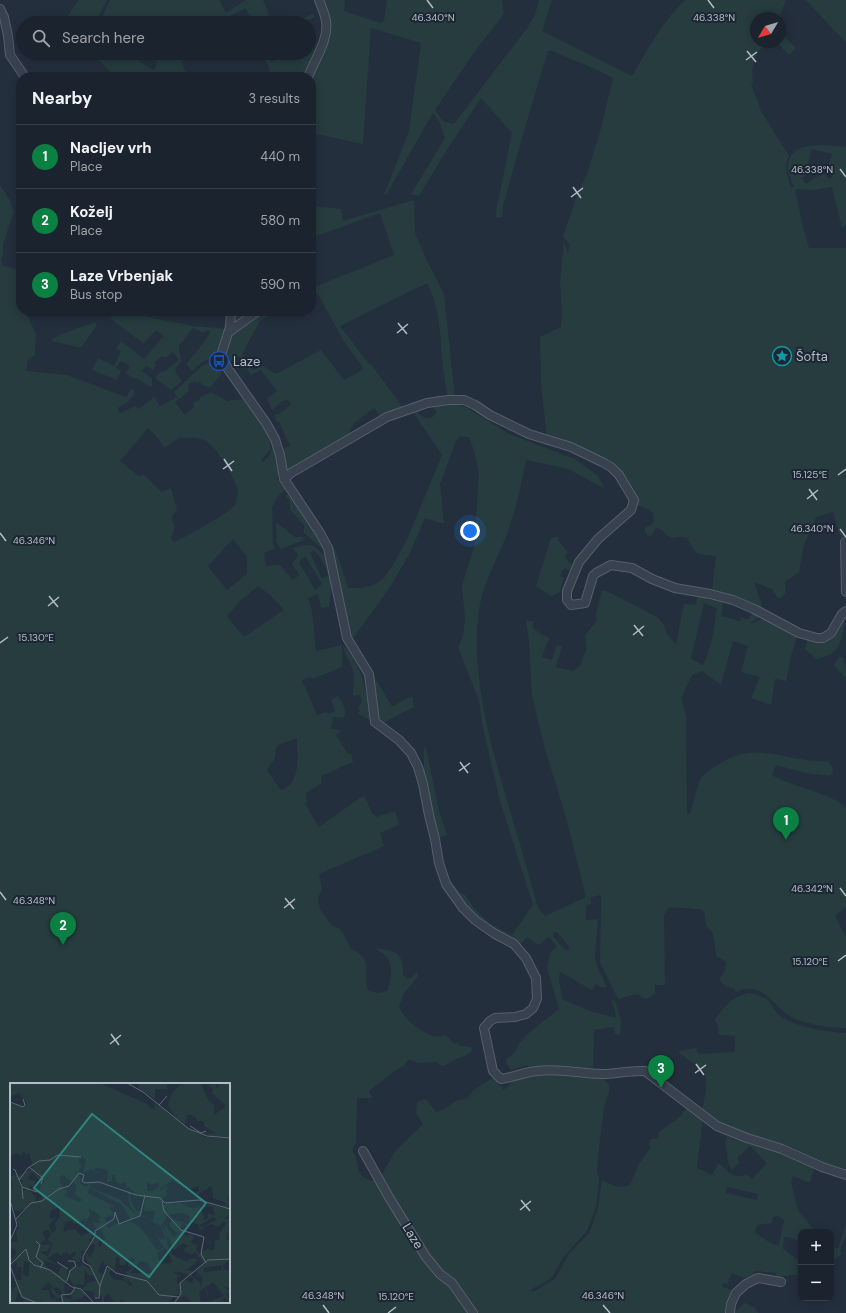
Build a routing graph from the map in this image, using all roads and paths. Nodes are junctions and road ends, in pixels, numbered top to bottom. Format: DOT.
graph roads {
  1 [pos="319,0"];
  2 [pos="0,9"];
  3 [pos="316,60"];
  4 [pos="316,60"];
  5 [pos="21,72"];
  6 [pos="310,72"];
  7 [pos="231,316"];
  8 [pos="251,316"];
  9 [pos="229,332"];
  10 [pos="284,479"];
  11 [pos="845,542"];
  12 [pos="846,592"];
  13 [pos="846,610"];
  14 [pos="363,1151"];
  15 [pos="846,1175"];
  16 [pos="781,1282"];
  17 [pos="473,1313"];
  18 [pos="730,1313"];
  1 -- 3 [label="street"];
  2 -- 5 [label="street"];
  4 -- 6 [label="street"];
  7 -- 9 [label="street"];
  8 -- 9 [label="street"];
  9 -- 10 [label="street"];
  10 -- 13 [label="street"];
  10 -- 15 [label="street"];
  11 -- 12 [label="street"];
  14 -- 17 [label="street, Laze"];
  16 -- 18 [label="street"];
}
